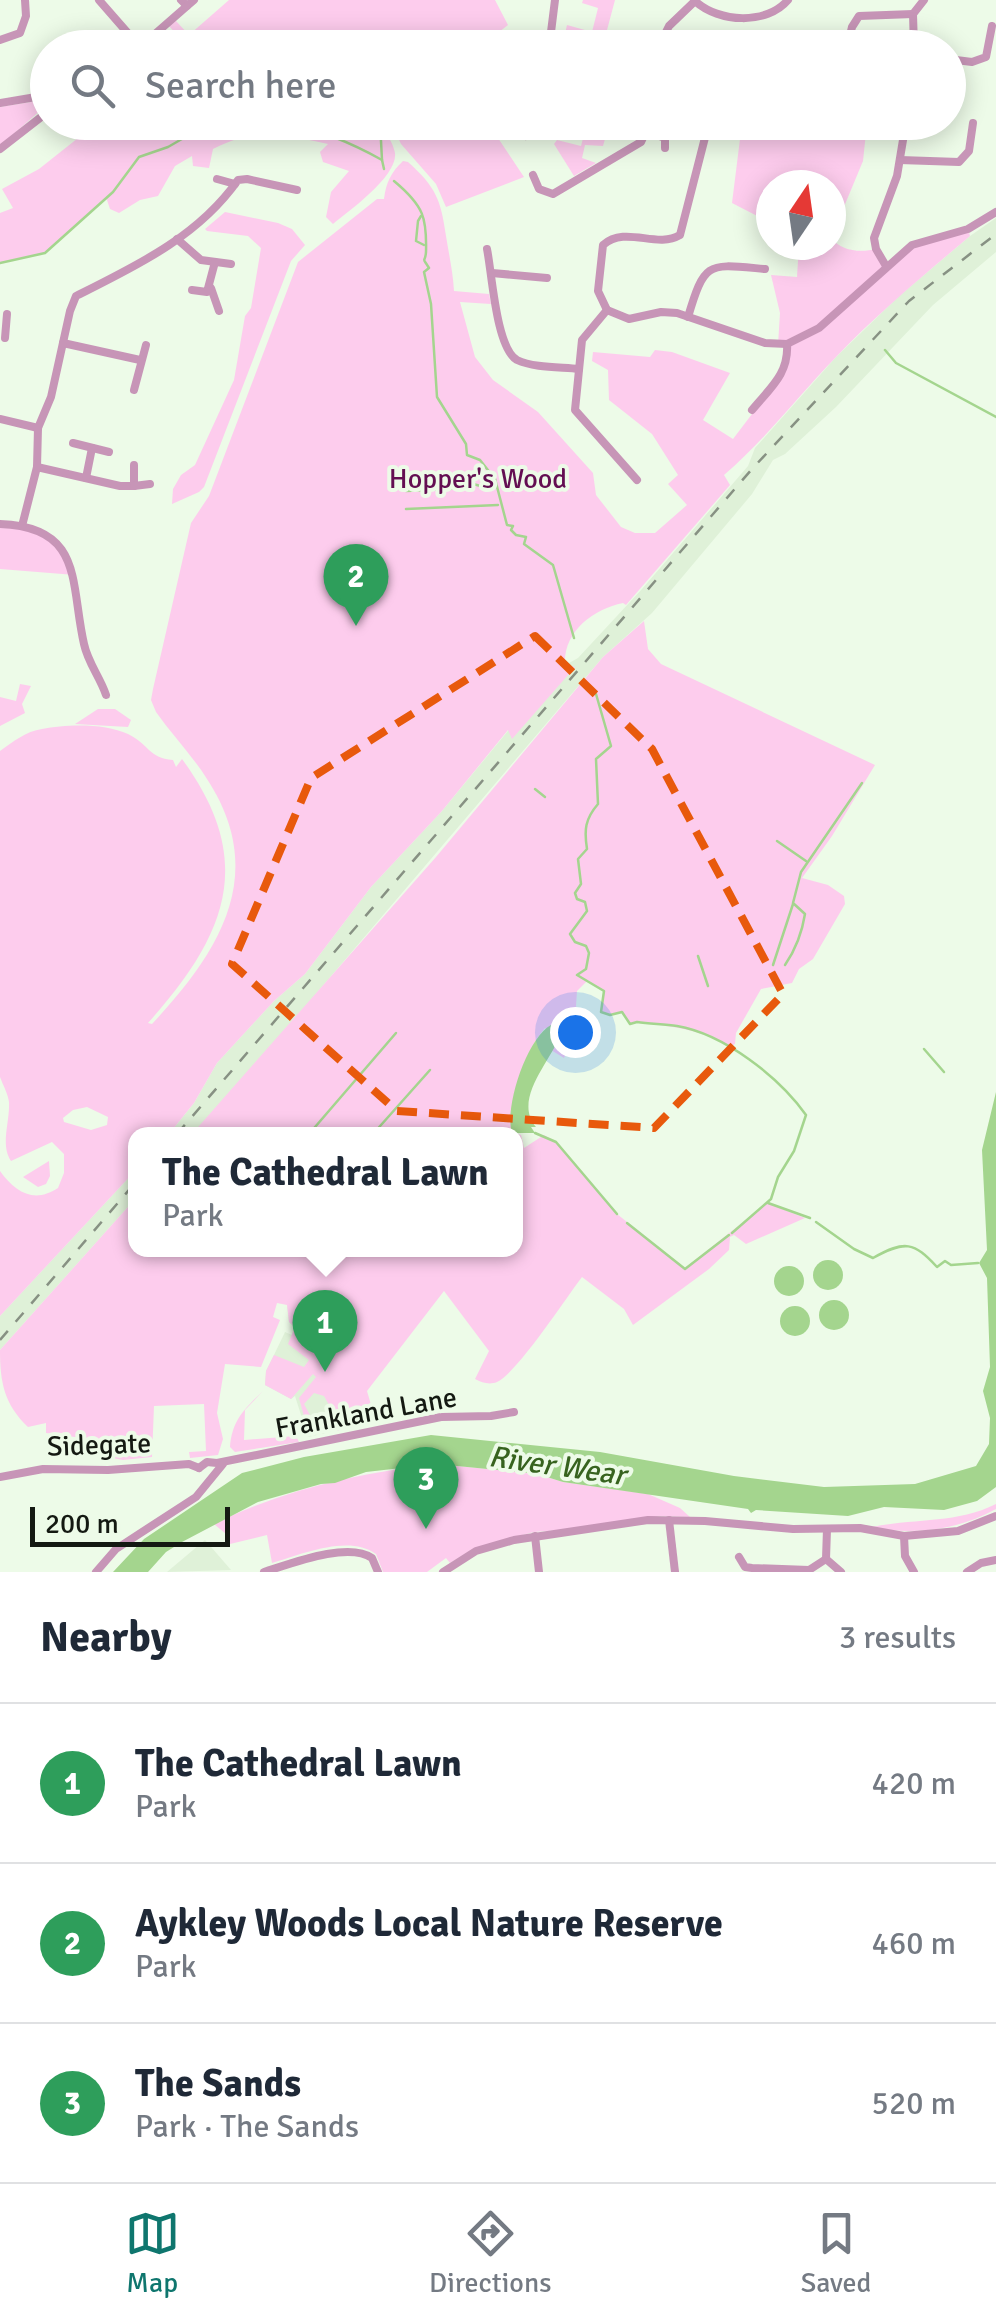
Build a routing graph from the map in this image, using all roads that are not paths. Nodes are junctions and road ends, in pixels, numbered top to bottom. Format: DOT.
graph roads {
  1 [pos="25,0"];
  2 [pos="98,0"];
  3 [pos="554,0"];
  4 [pos="788,0"];
  5 [pos="924,0"];
  6 [pos="696,1"];
  7 [pos="187,2"];
  8 [pos="913,14"];
  9 [pos="992,26"];
  10 [pos="124,30"];
  11 [pos="157,30"];
  12 [pos="550,30"];
  13 [pos="667,30"];
  14 [pos="851,30"];
  15 [pos="913,30"];
  16 [pos="0,40"];
  17 [pos="966,61"];
  18 [pos="30,98"];
  19 [pos="0,104"];
  20 [pos="972,123"];
  21 [pos="30,126"];
  22 [pos="639,140"];
  23 [pos="665,140"];
  24 [pos="704,140"];
  25 [pos="903,140"];
  26 [pos="665,148"];
  27 [pos="0,149"];
  28 [pos="900,160"];
  29 [pos="534,176"];
  30 [pos="217,178"];
  31 [pos="235,184"];
  32 [pos="297,190"];
  33 [pos="996,212"];
  34 [pos="177,239"];
  35 [pos="487,249"];
  36 [pos="215,262"];
  37 [pos="232,264"];
  38 [pos="886,266"];
  39 [pos="765,269"];
  40 [pos="492,273"];
  41 [pos="547,278"];
  42 [pos="211,288"];
  43 [pos="192,290"];
  44 [pos="607,310"];
  45 [pos="219,311"];
  46 [pos="7,314"];
  47 [pos="688,316"];
  48 [pos="3,326"];
  49 [pos="5,338"];
  50 [pos="63,342"];
  51 [pos="786,344"];
  52 [pos="146,345"];
  53 [pos="140,360"];
  54 [pos="579,368"];
  55 [pos="134,390"];
  56 [pos="752,410"];
  57 [pos="0,419"];
  58 [pos="38,428"];
  59 [pos="73,443"];
  60 [pos="92,448"];
  61 [pos="109,452"];
  62 [pos="134,465"];
  63 [pos="37,468"];
  64 [pos="86,478"];
  65 [pos="637,480"];
  66 [pos="150,484"];
  67 [pos="134,486"];
  68 [pos="0,524"];
  69 [pos="22,526"];
  70 [pos="106,695"];
  71 [pos="514,1412"];
  72 [pos="213,1470"];
  73 [pos="200,1472"];
  74 [pos="0,1477"];
  75 [pos="200,1491"];
  76 [pos="996,1516"];
  77 [pos="669,1520"];
  78 [pos="827,1529"];
  79 [pos="535,1536"];
  80 [pos="904,1536"];
  81 [pos="740,1557"];
  82 [pos="826,1558"];
  83 [pos="996,1560"];
  84 [pos="782,1570"];
  85 [pos="96,1572"];
  86 [pos="264,1572"];
  87 [pos="378,1572"];
  88 [pos="443,1572"];
  89 [pos="539,1572"];
  90 [pos="674,1572"];
  91 [pos="840,1572"];
  92 [pos="914,1572"];
  93 [pos="967,1572"];
  1 -- 16 [label="street"];
  2 -- 10 [label="street"];
  3 -- 12 [label="street"];
  4 -- 6 [label="street"];
  5 -- 8 [label="street"];
  6 -- 13 [label="street"];
  7 -- 11 [label="street"];
  8 -- 14 [label="street"];
  8 -- 15 [label="street"];
  9 -- 17 [label="street"];
  18 -- 19 [label="street"];
  20 -- 28 [label="street"];
  21 -- 27 [label="street"];
  22 -- 29 [label="street"];
  23 -- 26 [label="street"];
  24 -- 44 [label="street"];
  25 -- 28 [label="street"];
  28 -- 38 [label="street"];
  30 -- 31 [label="street"];
  31 -- 32 [label="street"];
  31 -- 34 [label="street"];
  33 -- 38 [label="street"];
  34 -- 36 [label="street"];
  34 -- 50 [label="street"];
  35 -- 40 [label="street"];
  36 -- 37 [label="street"];
  36 -- 42 [label="street"];
  38 -- 51 [label="street"];
  39 -- 47 [label="street"];
  40 -- 41 [label="street"];
  40 -- 54 [label="street"];
  42 -- 43 [label="street"];
  42 -- 45 [label="street"];
  44 -- 47 [label="street"];
  44 -- 54 [label="street"];
  46 -- 48 [label="street"];
  47 -- 51 [label="street"];
  48 -- 49 [label="street"];
  50 -- 53 [label="street"];
  50 -- 58 [label="street"];
  51 -- 56 [label="street"];
  52 -- 53 [label="street"];
  53 -- 55 [label="street"];
  54 -- 65 [label="street"];
  57 -- 58 [label="street"];
  58 -- 63 [label="street"];
  59 -- 60 [label="street"];
  60 -- 61 [label="street"];
  60 -- 64 [label="street"];
  62 -- 67 [label="street"];
  63 -- 64 [label="street"];
  63 -- 69 [label="street"];
  64 -- 67 [label="street"];
  66 -- 67 [label="street"];
  68 -- 69 [label="street"];
  69 -- 70 [label="street"];
  71 -- 72 [label="street, Frankland Lane"];
  72 -- 73 [label="street, Sidegate"];
  72 -- 73 [label="street"];
  72 -- 75 [label="street, Frankland Lane"];
  73 -- 74 [label="street, Sidegate"];
  73 -- 75 [label="street"];
  75 -- 85 [label="street, Frankland Lane"];
  76 -- 80 [label="street"];
  77 -- 78 [label="street"];
  77 -- 79 [label="street"];
  77 -- 90 [label="street"];
  78 -- 80 [label="street"];
  78 -- 82 [label="street"];
  79 -- 88 [label="street"];
  79 -- 89 [label="street"];
  80 -- 92 [label="street"];
  81 -- 84 [label="street"];
  82 -- 84 [label="street"];
  82 -- 91 [label="street"];
  83 -- 93 [label="street"];
  86 -- 87 [label="street"];
}
